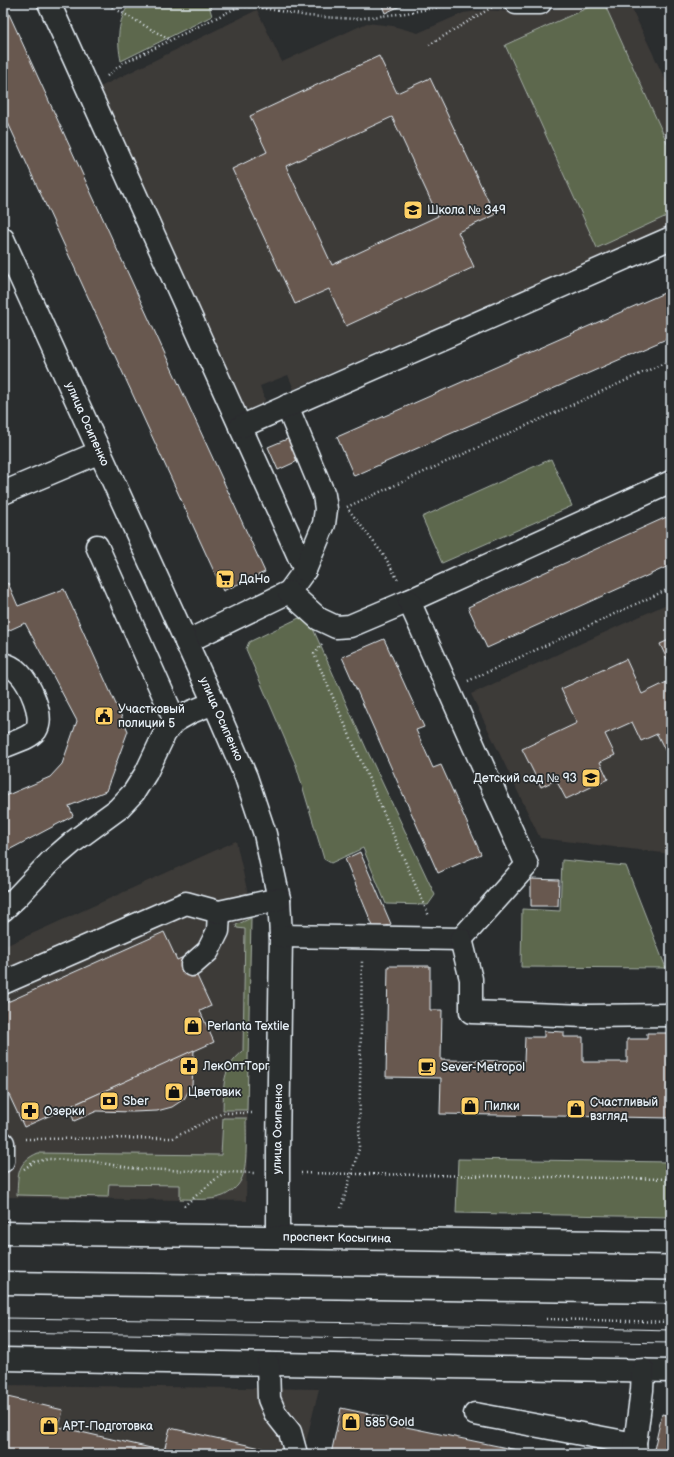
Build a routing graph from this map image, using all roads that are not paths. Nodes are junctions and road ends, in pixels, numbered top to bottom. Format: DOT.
graph roads {
  1 [pos="516,3"];
  2 [pos="540,3"];
  3 [pos="51,4"];
  4 [pos="671,238"];
  5 [pos="3,239"];
  6 [pos="287,406"];
  7 [pos="240,427"];
  8 [pos="100,452"];
  9 [pos="671,482"];
  10 [pos="3,493"];
  11 [pos="98,546"];
  12 [pos="304,570"];
  13 [pos="289,592"];
  14 [pos="409,601"];
  15 [pos="186,642"];
  16 [pos="3,664"];
  17 [pos="214,703"];
  18 [pos="175,721"];
  19 [pos="3,747"];
  20 [pos="279,899"];
  21 [pos="3,910"];
  22 [pos="219,912"];
  23 [pos="281,936"];
  24 [pos="461,939"];
  25 [pos="192,965"];
  26 [pos="3,983"];
  27 [pos="671,1015"];
  28 [pos="3,1143"];
  29 [pos="3,1161"];
  30 [pos="3,1233"];
  31 [pos="278,1237"];
  32 [pos="671,1243"];
  33 [pos="3,1283"];
  34 [pos="671,1292"];
  35 [pos="3,1359"];
  36 [pos="268,1364"];
  37 [pos="643,1370"];
  38 [pos="671,1371"];
  39 [pos="475,1414"];
  40 [pos="635,1449"];
  41 [pos="296,1454"];
  1 -- 2 [label="street"];
  3 -- 7 [label="street"];
  4 -- 6 [label="street"];
  5 -- 8 [label="street, улица Осипенко"];
  6 -- 7 [label="street"];
  6 -- 12 [label="street"];
  7 -- 12 [label="street"];
  8 -- 10 [label="street"];
  8 -- 15 [label="street, улица Осипенко"];
  9 -- 14 [label="street"];
  11 -- 18 [label="street"];
  12 -- 13 [label="street"];
  13 -- 14 [label="street"];
  13 -- 15 [label="street"];
  14 -- 24 [label="street"];
  15 -- 17 [label="street, улица Осипенко"];
  16 -- 19 [label="street"];
  17 -- 18 [label="street"];
  17 -- 20 [label="street, улица Осипенко"];
  18 -- 21 [label="street"];
  20 -- 22 [label="street"];
  20 -- 23 [label="street, улица Осипенко"];
  22 -- 25 [label="street"];
  22 -- 26 [label="street"];
  23 -- 24 [label="street"];
  23 -- 31 [label="street, улица Осипенко"];
  24 -- 27 [label="street"];
  28 -- 29 [label="street"];
  30 -- 31 [label="street, проспект Косыгина"];
  31 -- 32 [label="street, проспект Косыгина"];
  33 -- 34 [label="street"];
  35 -- 36 [label="street"];
  36 -- 37 [label="street"];
  36 -- 41 [label="street"];
  37 -- 38 [label="street"];
  37 -- 40 [label="street"];
  39 -- 40 [label="street"];
}
